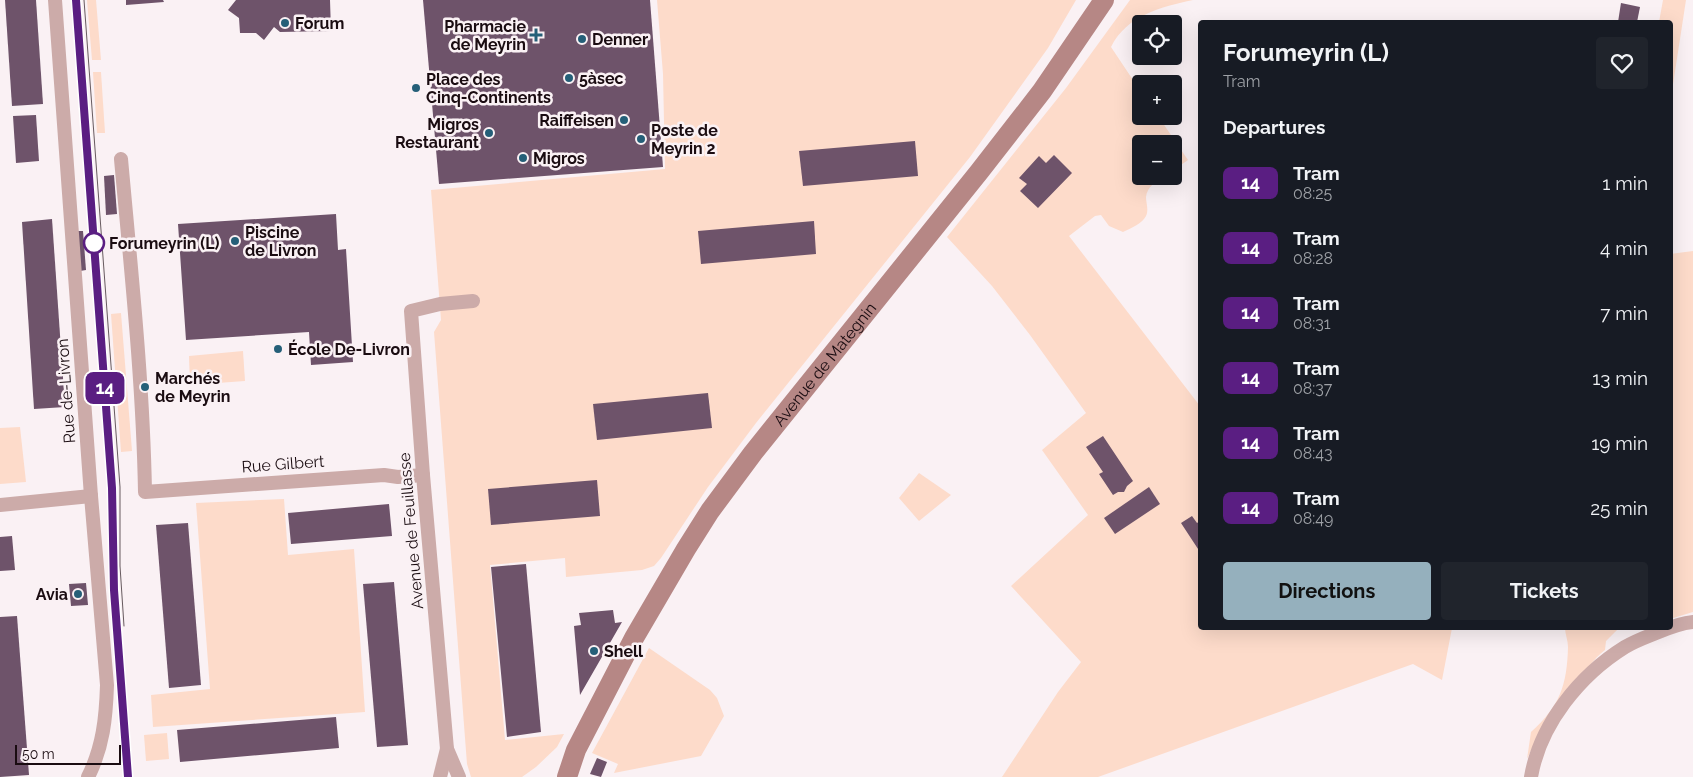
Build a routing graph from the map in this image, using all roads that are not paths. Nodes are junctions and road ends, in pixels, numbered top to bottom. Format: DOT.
graph roads {
  1 [pos="54,0"];
  2 [pos="1104,0"];
  3 [pos="121,159"];
  4 [pos="473,301"];
  5 [pos="423,475"];
  6 [pos="91,496"];
  7 [pos="0,505"];
  8 [pos="1693,622"];
  9 [pos="1673,627"];
  10 [pos="1663,630"];
  11 [pos="448,749"];
  12 [pos="576,750"];
  13 [pos="88,777"];
  14 [pos="440,777"];
  15 [pos="459,777"];
  16 [pos="552,777"];
  17 [pos="567,777"];
  18 [pos="1531,777"];
  1 -- 6 [label="street, Rue de-Livron"];
  2 -- 12 [label="main road, Avenue de Mategnin"];
  3 -- 5 [label="street, Rue Gilbert"];
  4 -- 5 [label="street, Avenue de Feuillasse"];
  5 -- 11 [label="street, Avenue de Feuillasse"];
  6 -- 7 [label="street"];
  6 -- 13 [label="street, Rue de-Livron"];
  8 -- 9 [label="street"];
  10 -- 18 [label="street"];
  11 -- 14 [label="street, Avenue de Feuillasse"];
  11 -- 15 [label="street, Avenue de Feuillasse"];
  12 -- 16 [label="main road, Avenue de Mategnin"];
  12 -- 17 [label="main road, Avenue de Mategnin"];
}
